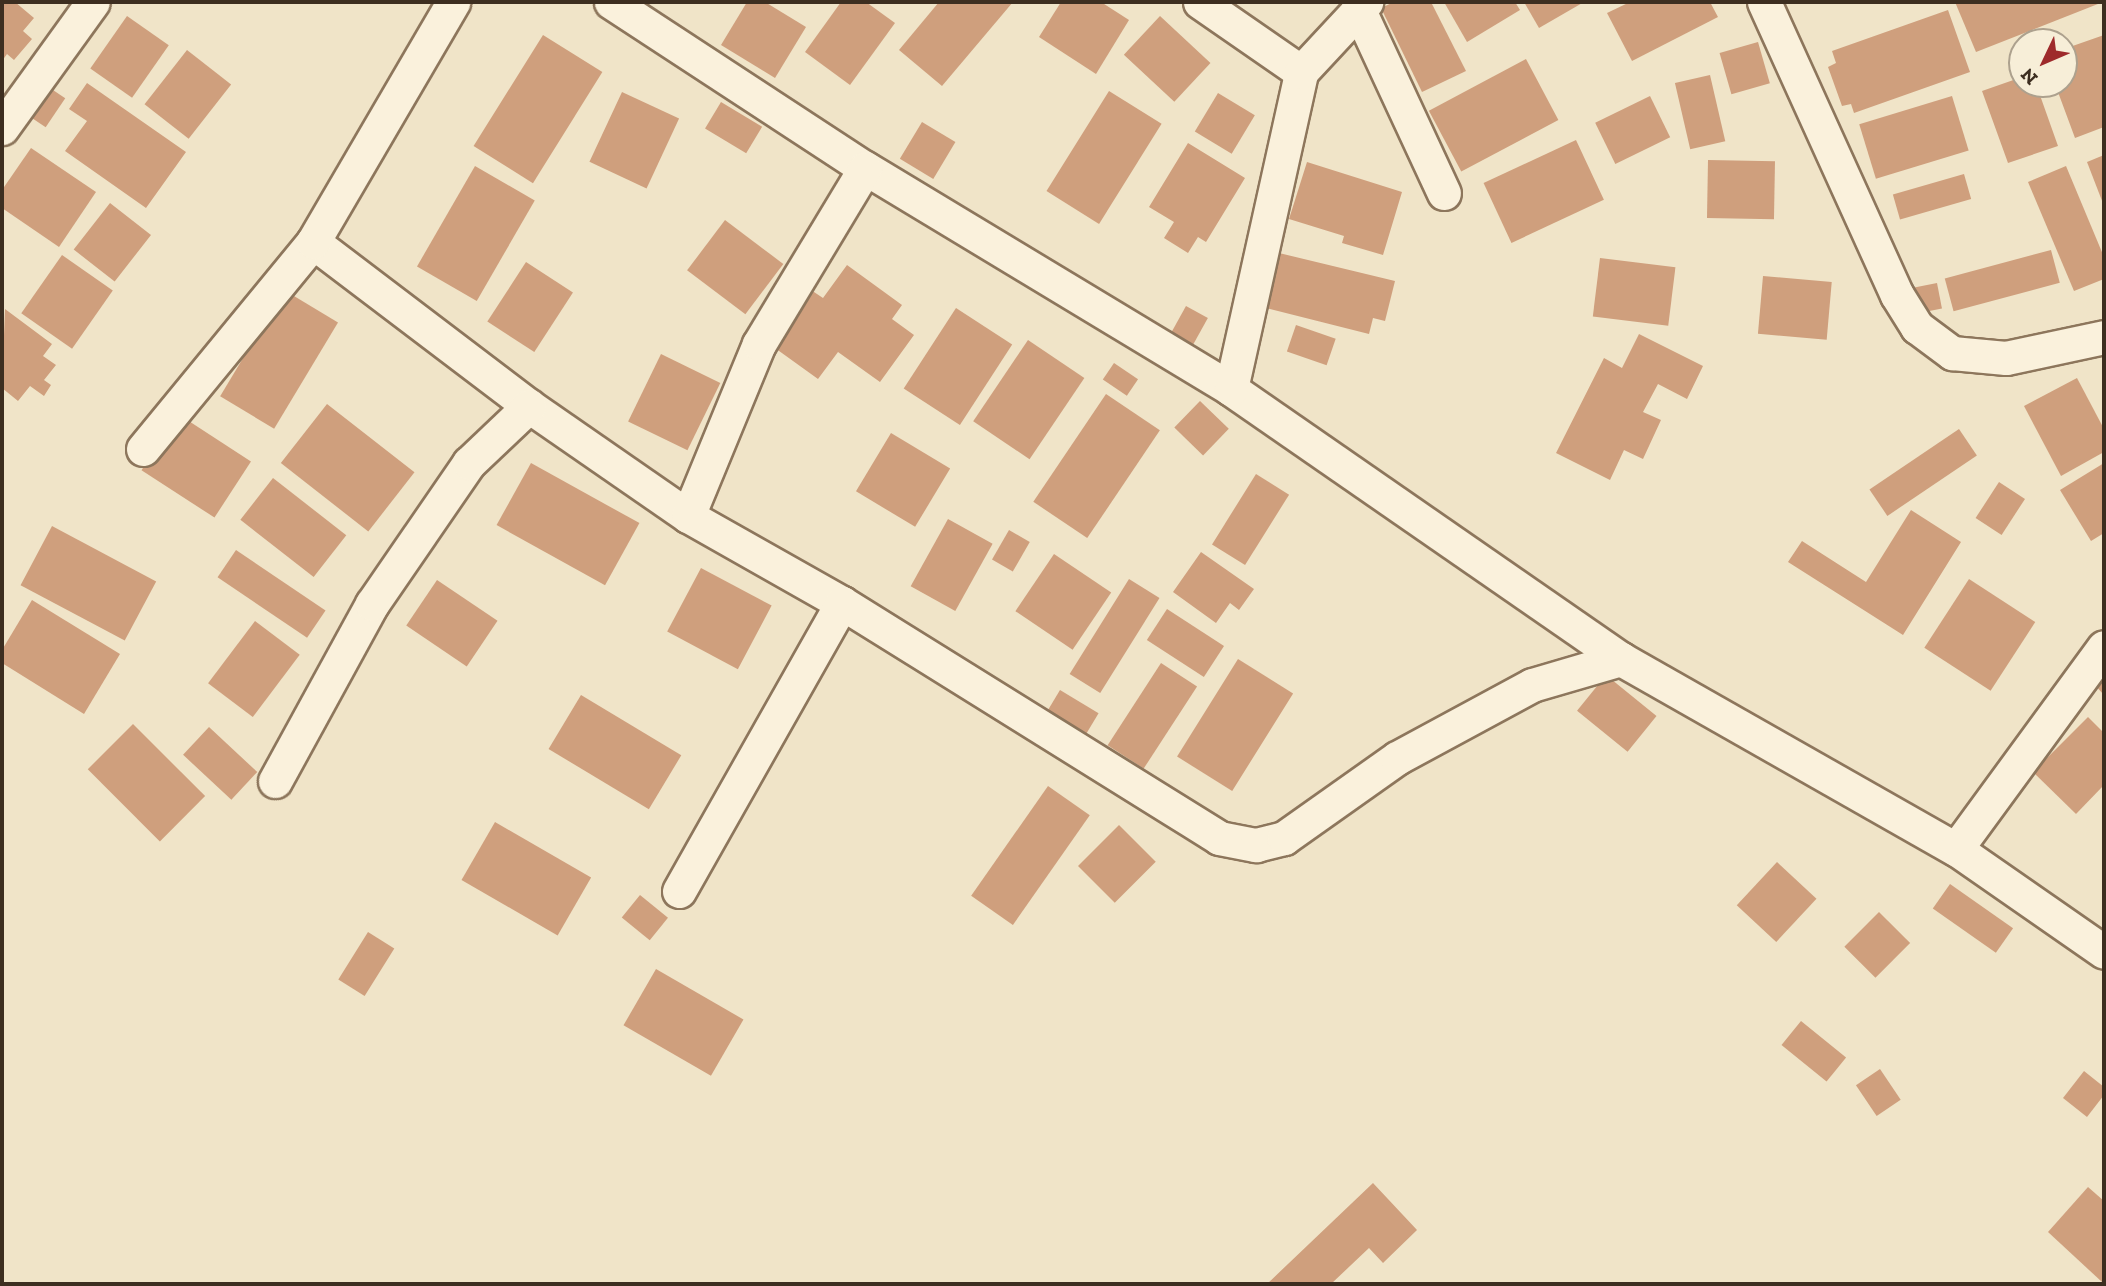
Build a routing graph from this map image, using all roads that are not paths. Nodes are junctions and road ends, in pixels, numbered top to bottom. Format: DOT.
graph roads {
  1 [pos="93,2"];
  2 [pos="453,2"];
  3 [pos="611,2"];
  4 [pos="1200,2"];
  5 [pos="1764,2"];
  6 [pos="1362,5"];
  7 [pos="1301,72"];
  8 [pos="2,128"];
  9 [pos="865,168"];
  10 [pos="1444,193"];
  11 [pos="313,242"];
  12 [pos="2104,337"];
  13 [pos="1231,388"];
  14 [pos="529,406"];
  15 [pos="143,449"];
  16 [pos="688,516"];
  17 [pos="842,603"];
  18 [pos="2104,647"];
  19 [pos="1621,659"];
  20 [pos="275,781"];
  21 [pos="1956,849"];
  22 [pos="679,891"];
  23 [pos="2104,952"];
  1 -- 8 [label="street"];
  2 -- 11 [label="street"];
  3 -- 9 [label="street"];
  4 -- 7 [label="street"];
  5 -- 12 [label="street"];
  6 -- 7 [label="street"];
  6 -- 10 [label="street"];
  7 -- 13 [label="street"];
  9 -- 13 [label="street"];
  9 -- 16 [label="street"];
  11 -- 14 [label="street"];
  11 -- 15 [label="street"];
  13 -- 19 [label="street"];
  14 -- 16 [label="street"];
  14 -- 20 [label="street"];
  16 -- 17 [label="street"];
  17 -- 19 [label="street"];
  17 -- 22 [label="street"];
  18 -- 21 [label="street"];
  19 -- 21 [label="street"];
  21 -- 23 [label="street"];
}
